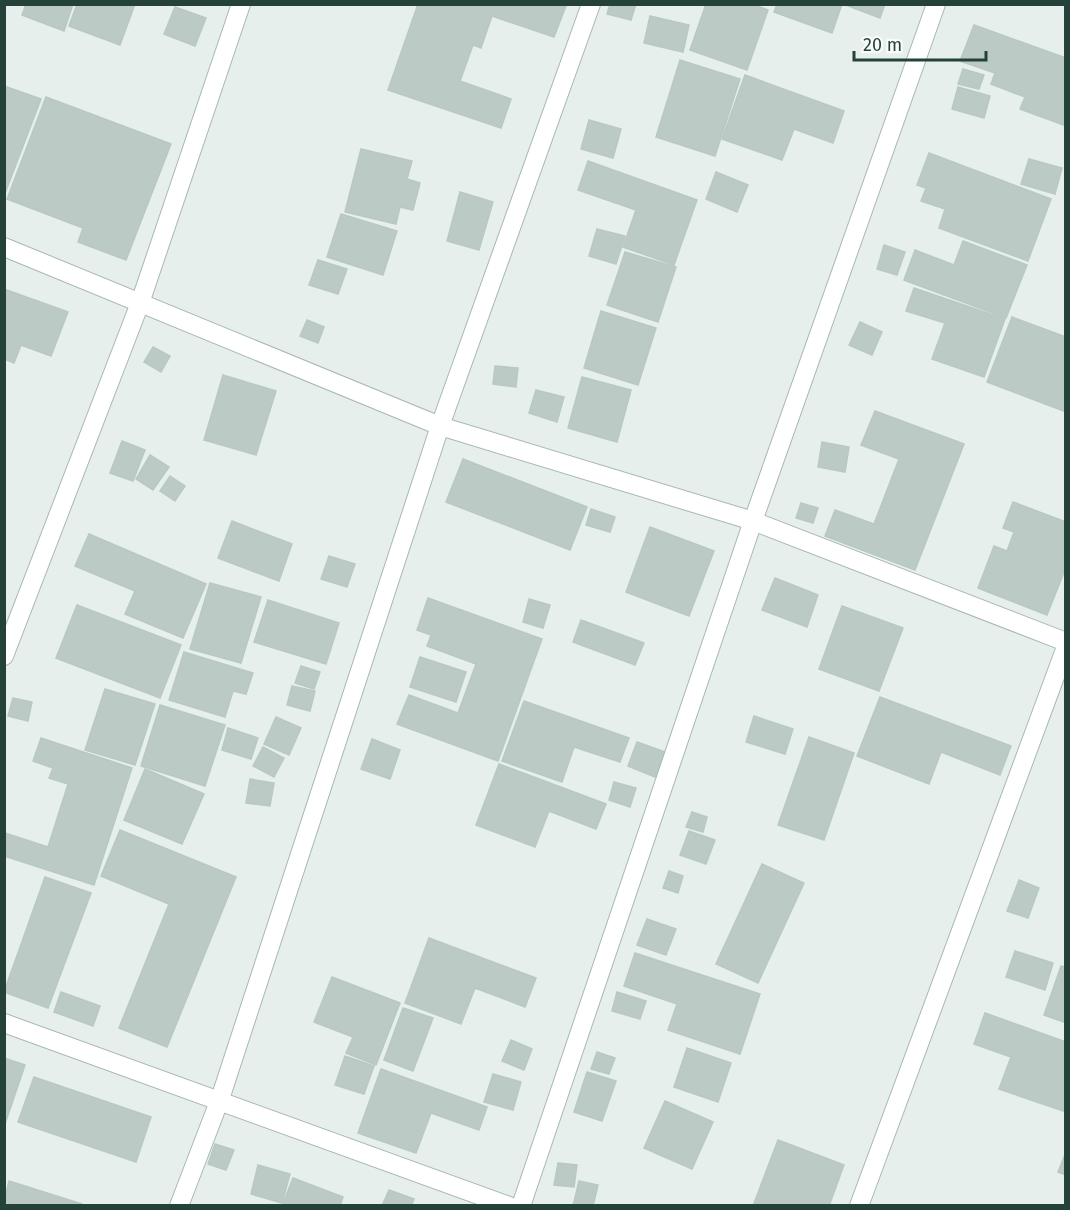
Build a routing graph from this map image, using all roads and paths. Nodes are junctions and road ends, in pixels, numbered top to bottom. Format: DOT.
graph roads {
  1 [pos="241,4"];
  2 [pos="591,4"];
  3 [pos="936,4"];
  4 [pos="4,247"];
  5 [pos="140,303"];
  6 [pos="440,426"];
  7 [pos="753,521"];
  8 [pos="1065,642"];
  9 [pos="1065,647"];
  10 [pos="4,656"];
  11 [pos="4,1023"];
  12 [pos="220,1099"];
  13 [pos="179,1206"];
  14 [pos="508,1206"];
  15 [pos="521,1206"];
  16 [pos="859,1206"];
  1 -- 5 [label="street"];
  2 -- 6 [label="street"];
  3 -- 7 [label="street"];
  4 -- 5 [label="street"];
  5 -- 6 [label="street"];
  5 -- 10 [label="street"];
  6 -- 7 [label="street"];
  6 -- 12 [label="street"];
  7 -- 8 [label="street"];
  7 -- 15 [label="street"];
  9 -- 16 [label="street"];
  11 -- 12 [label="street"];
  12 -- 13 [label="street"];
  12 -- 14 [label="street"];
}
